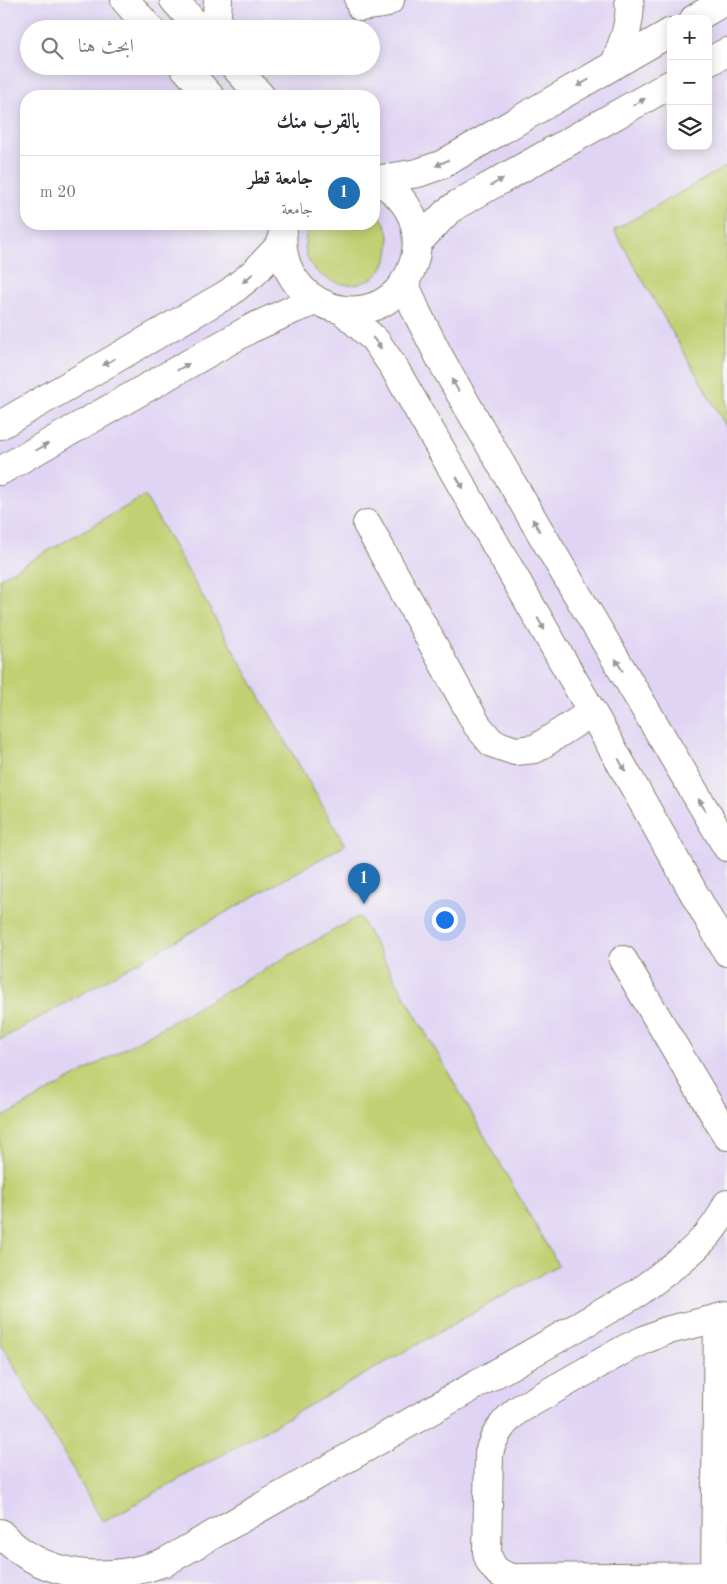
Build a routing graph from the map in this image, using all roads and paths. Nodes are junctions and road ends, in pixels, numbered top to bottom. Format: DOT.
graph roads {
  1 [pos="125,0"];
  2 [pos="174,0"];
  3 [pos="218,0"];
  4 [pos="359,0"];
  5 [pos="390,0"];
  6 [pos="629,0"];
  7 [pos="726,0"];
  8 [pos="701,15"];
  9 [pos="142,20"];
  10 [pos="192,20"];
  11 [pos="217,20"];
  12 [pos="667,34"];
  13 [pos="727,52"];
  14 [pos="712,60"];
  15 [pos="615,64"];
  16 [pos="191,75"];
  17 [pos="242,75"];
  18 [pos="667,86"];
  19 [pos="205,90"];
  20 [pos="256,90"];
  21 [pos="380,179"];
  22 [pos="380,183"];
  23 [pos="283,233"];
  24 [pos="417,243"];
  25 [pos="404,282"];
  26 [pos="316,301"];
  27 [pos="342,310"];
  28 [pos="0,425"];
  29 [pos="0,472"];
  30 [pos="367,524"];
  31 [pos="592,712"];
  32 [pos="726,843"];
  33 [pos="727,952"];
  34 [pos="623,960"];
  35 [pos="727,1136"];
  36 [pos="727,1204"];
  37 [pos="727,1234"];
  38 [pos="639,1292"];
  39 [pos="723,1317"];
  40 [pos="722,1384"];
  41 [pos="722,1455"];
  42 [pos="0,1533"];
  43 [pos="0,1543"];
  44 [pos="184,1552"];
  45 [pos="721,1576"];
  46 [pos="49,1584"];
  47 [pos="141,1584"];
  1 -- 9 [label="street"];
  2 -- 10 [label="street"];
  3 -- 11 [label="street"];
  4 -- 5 [label="street"];
  6 -- 15 [label="street"];
  7 -- 8 [label="street"];
  12 -- 15 [label="street"];
  13 -- 14 [label="street"];
  15 -- 21 [label="street, one-way"];
  16 -- 19 [label="street"];
  17 -- 20 [label="street"];
  24 -- 18 [label="street, one-way"];
  22 -- 24 [label="street"];
  23 -- 26 [label="street"];
  23 -- 28 [label="street, one-way"];
  24 -- 25 [label="street"];
  25 -- 27 [label="street"];
  32 -- 25 [label="street, one-way"];
  26 -- 27 [label="street"];
  29 -- 26 [label="street, one-way"];
  27 -- 31 [label="street, one-way"];
  30 -- 31 [label="street"];
  31 -- 33 [label="street, one-way"];
  34 -- 35 [label="street"];
  36 -- 38 [label="street"];
  37 -- 38 [label="street"];
  38 -- 44 [label="street"];
  39 -- 40 [label="street"];
  39 -- 45 [label="street"];
  40 -- 41 [label="street"];
  41 -- 45 [label="street"];
  42 -- 44 [label="street"];
  43 -- 46 [label="street"];
  44 -- 47 [label="street"];
}
